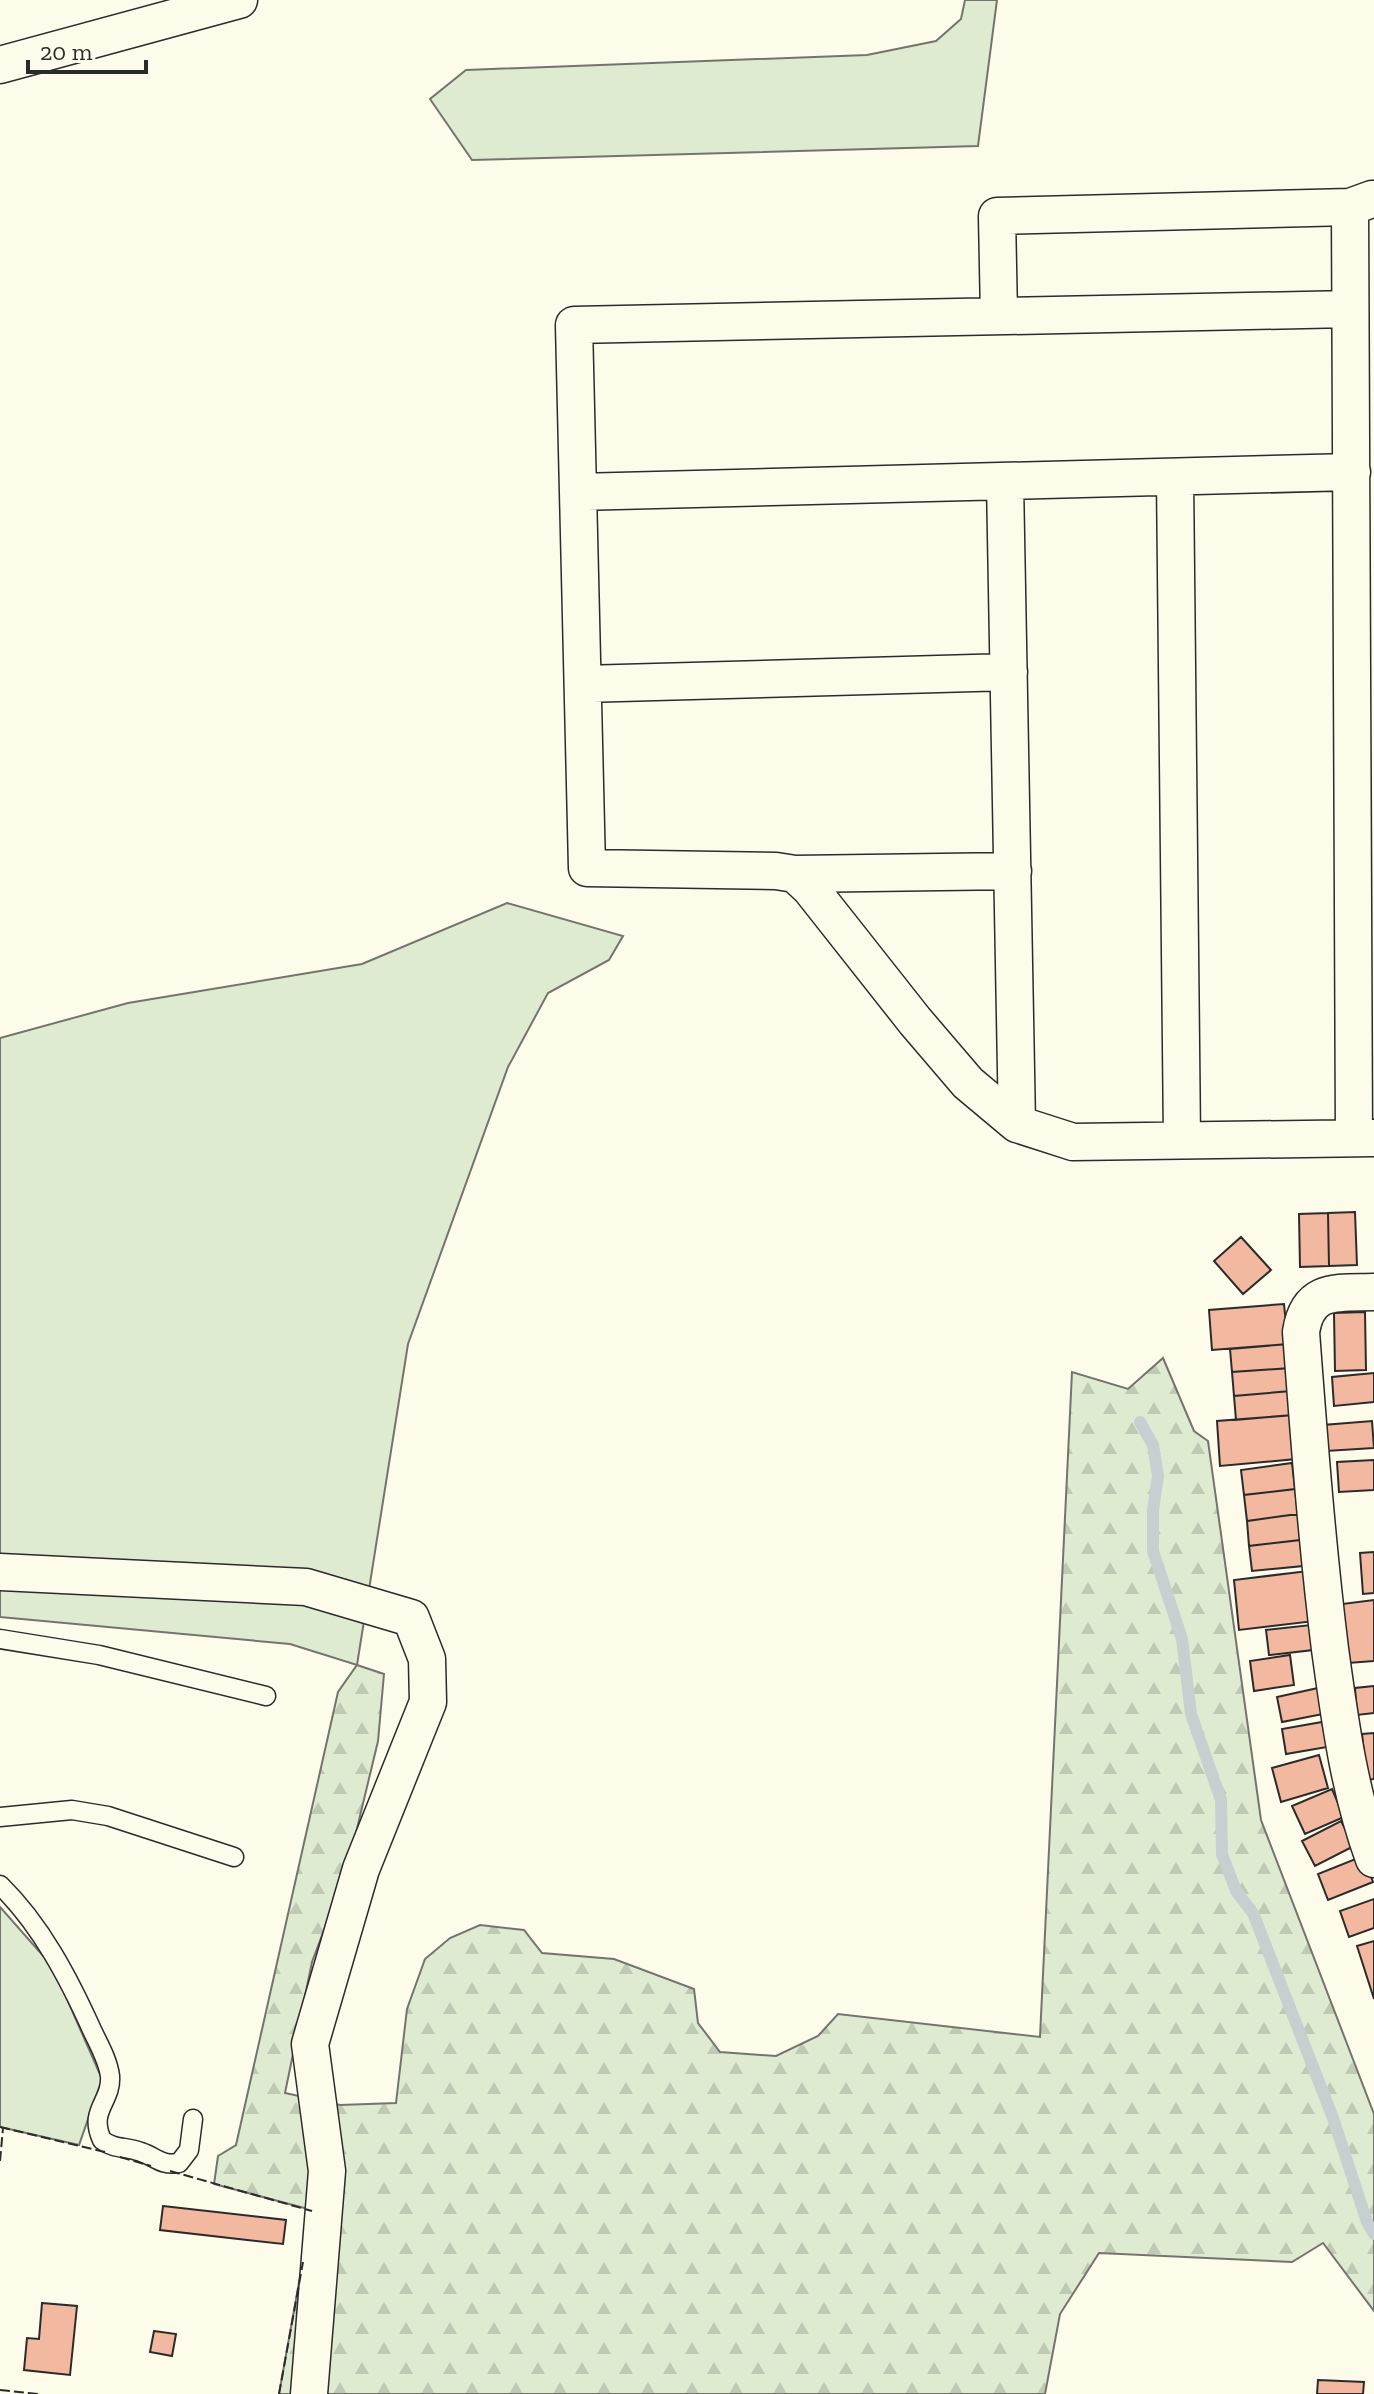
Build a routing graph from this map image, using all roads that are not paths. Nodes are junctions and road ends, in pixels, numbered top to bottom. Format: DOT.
graph roads {
  1 [pos="239,0"];
  2 [pos="0,65"];
  3 [pos="1362,203"];
  4 [pos="1349,309"];
  5 [pos="999,316"];
  6 [pos="1352,472"];
  7 [pos="1175,477"];
  8 [pos="1005,482"];
  9 [pos="578,492"];
  10 [pos="1009,672"];
  11 [pos="583,684"];
  12 [pos="1013,871"];
  13 [pos="795,874"];
  14 [pos="1017,1124"];
  15 [pos="1364,1138"];
  16 [pos="1182,1140"];
  17 [pos="1374,1292"];
  18 [pos="0,1572"];
  19 [pos="0,1639"];
  20 [pos="266,1696"];
  21 [pos="0,1817"];
  22 [pos="234,1857"];
  23 [pos="1374,1859"];
  24 [pos="0,1885"];
  25 [pos="193,2119"];
  26 [pos="309,2394"];
  1 -- 2 [label="street"];
  3 -- 4 [label="street"];
  3 -- 5 [label="street"];
  4 -- 5 [label="street"];
  4 -- 6 [label="street"];
  5 -- 9 [label="street"];
  6 -- 7 [label="street"];
  6 -- 15 [label="street"];
  7 -- 8 [label="street"];
  7 -- 16 [label="street"];
  8 -- 9 [label="street"];
  8 -- 10 [label="street"];
  9 -- 11 [label="street"];
  10 -- 11 [label="street"];
  10 -- 12 [label="street"];
  11 -- 13 [label="street"];
  12 -- 13 [label="street"];
  12 -- 14 [label="street"];
  13 -- 14 [label="street"];
  14 -- 16 [label="street"];
  15 -- 16 [label="street"];
  17 -- 23 [label="street"];
  18 -- 26 [label="street"];
  19 -- 20 [label="lane"];
  21 -- 22 [label="lane"];
  24 -- 25 [label="lane"];
}
